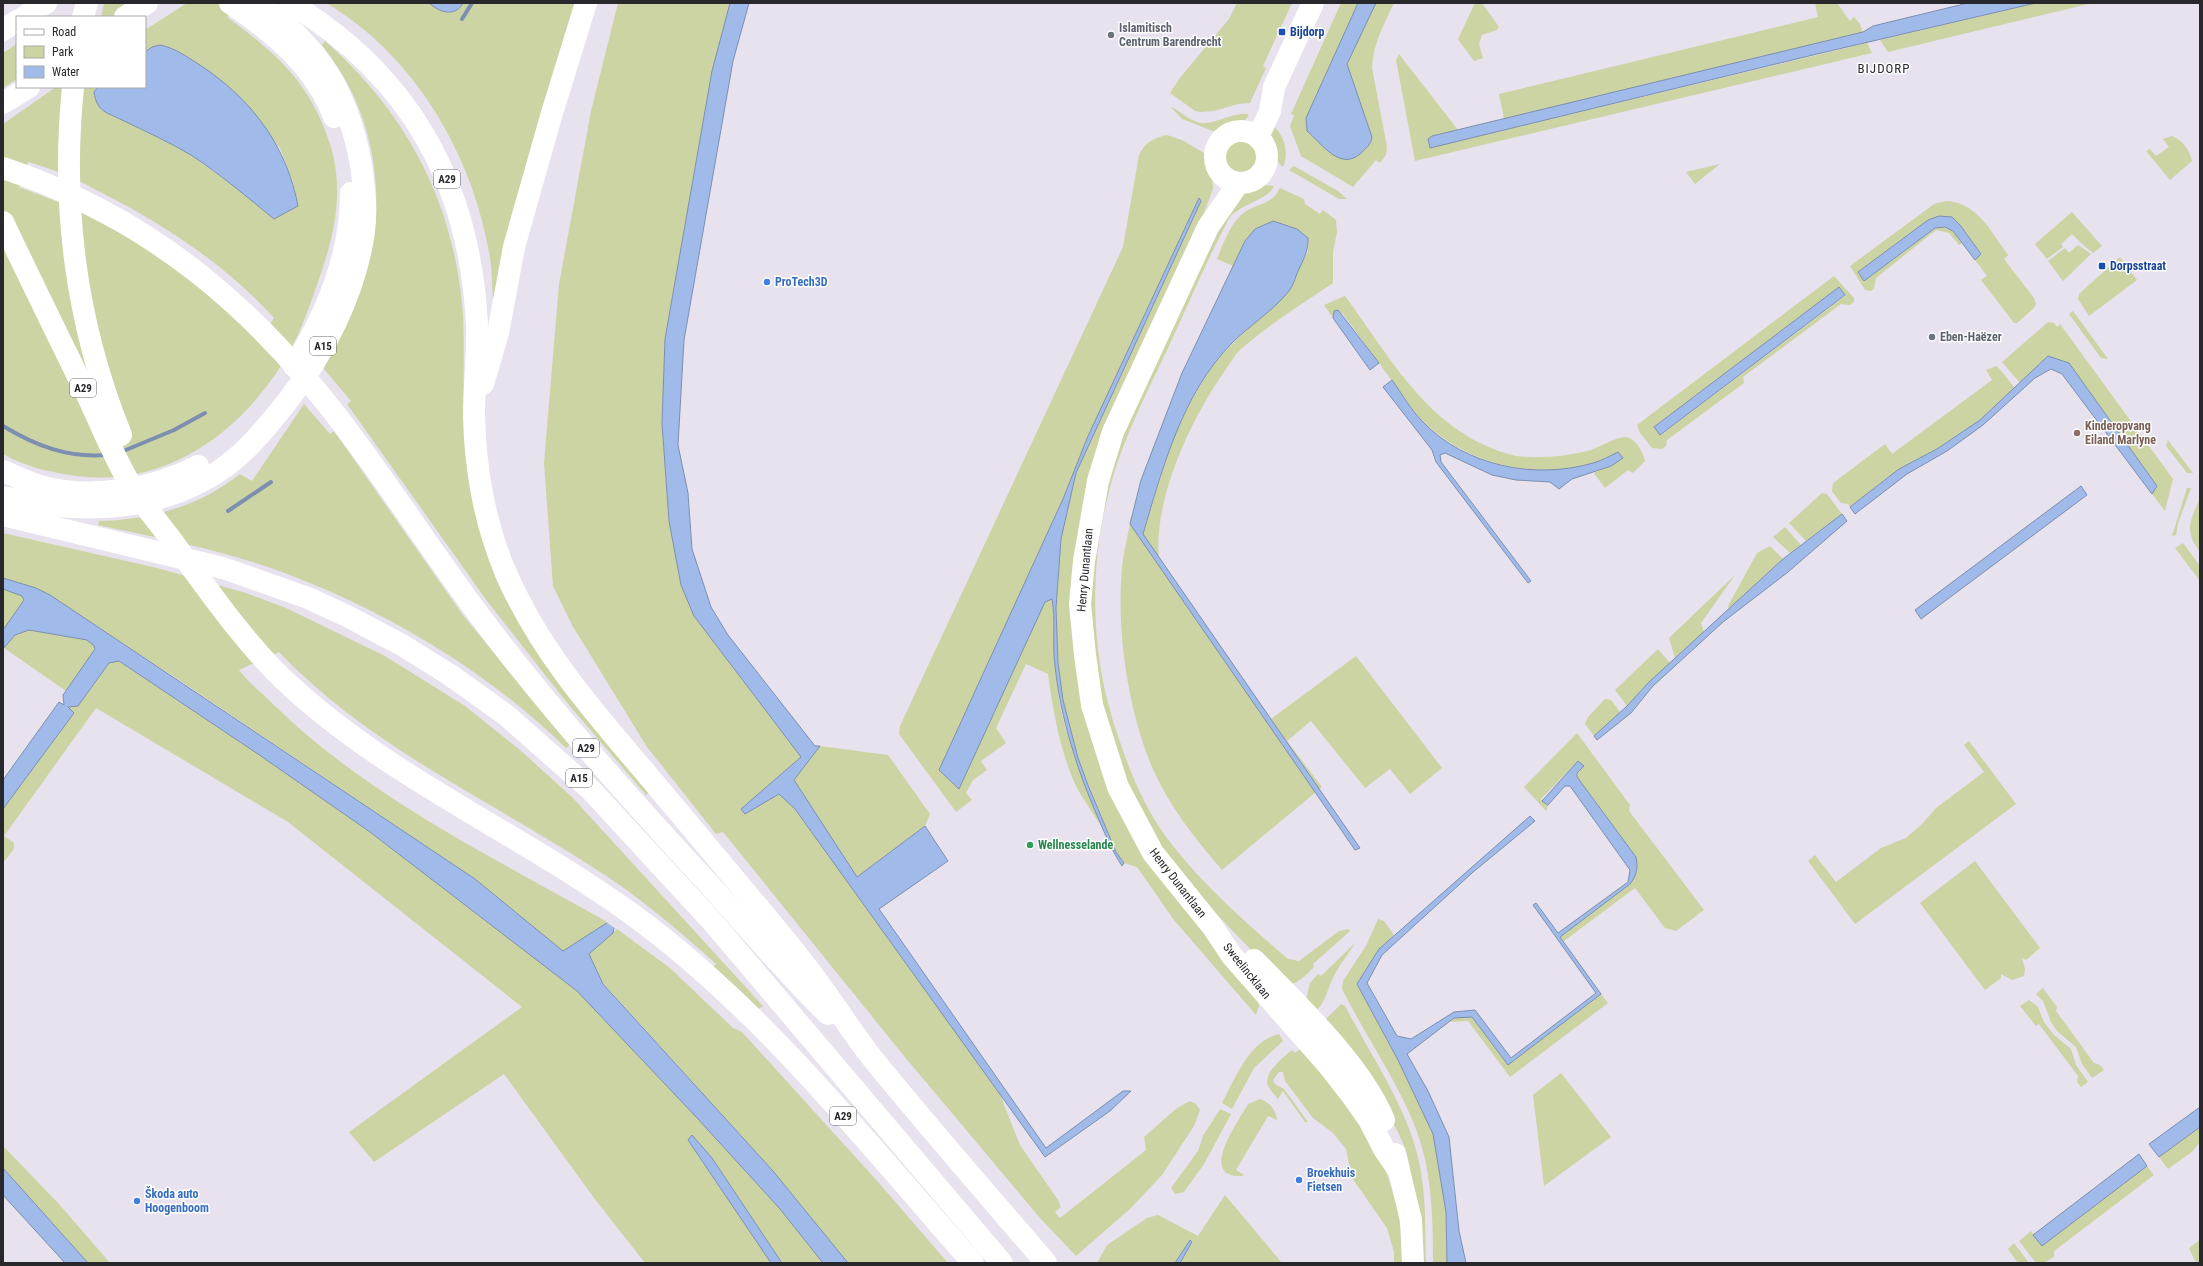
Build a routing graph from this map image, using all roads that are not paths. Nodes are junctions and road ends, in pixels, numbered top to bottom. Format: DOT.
graph roads {
  1 [pos="46,3"];
  2 [pos="86,3"];
  3 [pos="147,3"];
  4 [pos="290,3"];
  5 [pos="586,3"];
  6 [pos="1313,3"];
  7 [pos="242,5"];
  8 [pos="26,16"];
  9 [pos="83,16"];
  10 [pos="127,16"];
  11 [pos="16,22"];
  12 [pos="3,30"];
  13 [pos="16,87"];
  14 [pos="27,88"];
  15 [pos="73,88"];
  16 [pos="3,94"];
  17 [pos="3,104"];
  18 [pos="1252,134"];
  19 [pos="3,168"];
  20 [pos="1229,179"];
  21 [pos="3,222"];
  22 [pos="474,414"];
  23 [pos="3,471"];
  24 [pos="3,498"];
  25 [pos="3,515"];
  26 [pos="176,545"];
  27 [pos="1212,926"];
  28 [pos="872,1057"];
  29 [pos="973,1263"];
  30 [pos="1002,1263"];
  31 [pos="1046,1263"];
  32 [pos="1413,1263"];
  1 -- 8 [label="main road"];
  2 -- 9 [label="main road"];
  3 -- 10 [label="main road"];
  4 -- 22 [label="main road, A29"];
  5 -- 22 [label="main road, A29"];
  6 -- 18 [label="main road"];
  7 -- 23 [label="main road"];
  7 -- 24 [label="main road, A15"];
  11 -- 12 [label="main road"];
  13 -- 16 [label="main road"];
  14 -- 17 [label="main road"];
  15 -- 26 [label="main road"];
  18 -- 20 [label="main road"];
  18 -- 20 [label="main road"];
  19 -- 28 [label="main road, A29"];
  20 -- 27 [label="main road, Henry Dunantlaan"];
  21 -- 26 [label="main road, A29"];
  22 -- 28 [label="main road, A29"];
  25 -- 30 [label="main road, A15"];
  26 -- 29 [label="main road, A29"];
  27 -- 32 [label="main road, Sweelincklaan"];
  28 -- 31 [label="main road, A29"];
}
